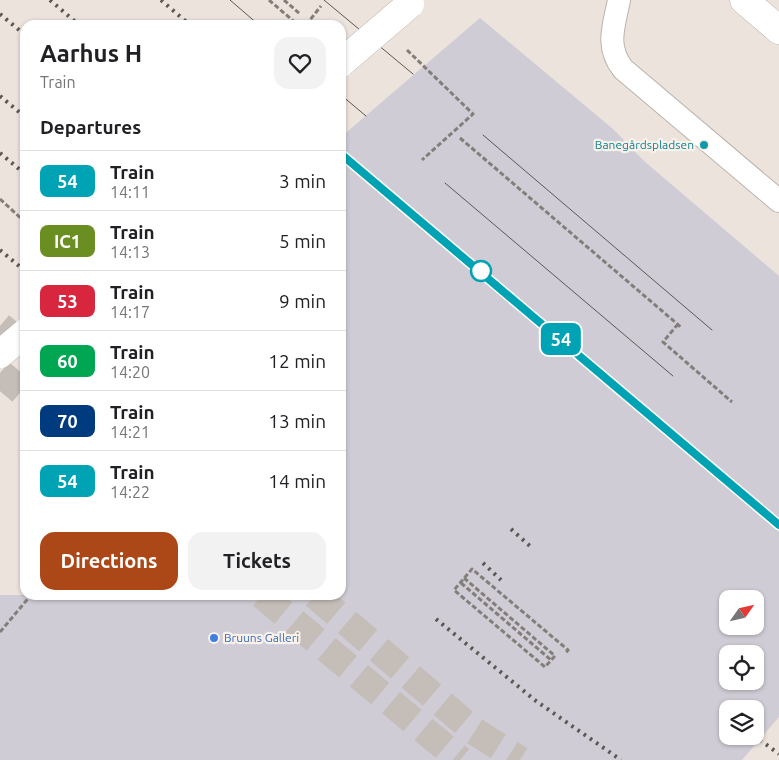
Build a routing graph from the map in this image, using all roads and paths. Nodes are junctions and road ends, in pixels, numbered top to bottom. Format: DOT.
graph roads {
  1 [pos="269,0"];
  2 [pos="284,0"];
  3 [pos="620,0"];
  4 [pos="744,0"];
  5 [pos="414,1"];
  6 [pos="321,6"];
  7 [pos="300,14"];
  8 [pos="292,20"];
  9 [pos="310,20"];
  10 [pos="779,30"];
  11 [pos="346,59"];
  12 [pos="422,65"];
  13 [pos="460,138"];
  14 [pos="422,160"];
  15 [pos="0,199"];
  16 [pos="779,202"];
  17 [pos="20,217"];
  18 [pos="678,324"];
  19 [pos="682,328"];
  20 [pos="20,337"];
  21 [pos="0,354"];
  22 [pos="732,402"];
  23 [pos="464,578"];
  24 [pos="461,583"];
  25 [pos="26,600"];
  26 [pos="0,632"];
  27 [pos="565,654"];
  28 [pos="551,660"];
  29 [pos="548,663"];
  30 [pos="553,667"];
  1 -- 8 [label="path"];
  2 -- 7 [label="path"];
  3 -- 16 [label="lane"];
  4 -- 10 [label="street"];
  5 -- 11 [label="street, bridge"];
  6 -- 9 [label="path"];
  12 -- 14 [label="path"];
  13 -- 18 [label="path"];
  15 -- 17 [label="path"];
  18 -- 19 [label="path"];
  18 -- 22 [label="path"];
  20 -- 21 [label="street, bridge"];
  23 -- 24 [label="path"];
  23 -- 27 [label="path"];
  23 -- 28 [label="path"];
  24 -- 28 [label="path"];
  24 -- 29 [label="path"];
  25 -- 26 [label="path"];
  28 -- 29 [label="path"];
  29 -- 30 [label="path"];
}
